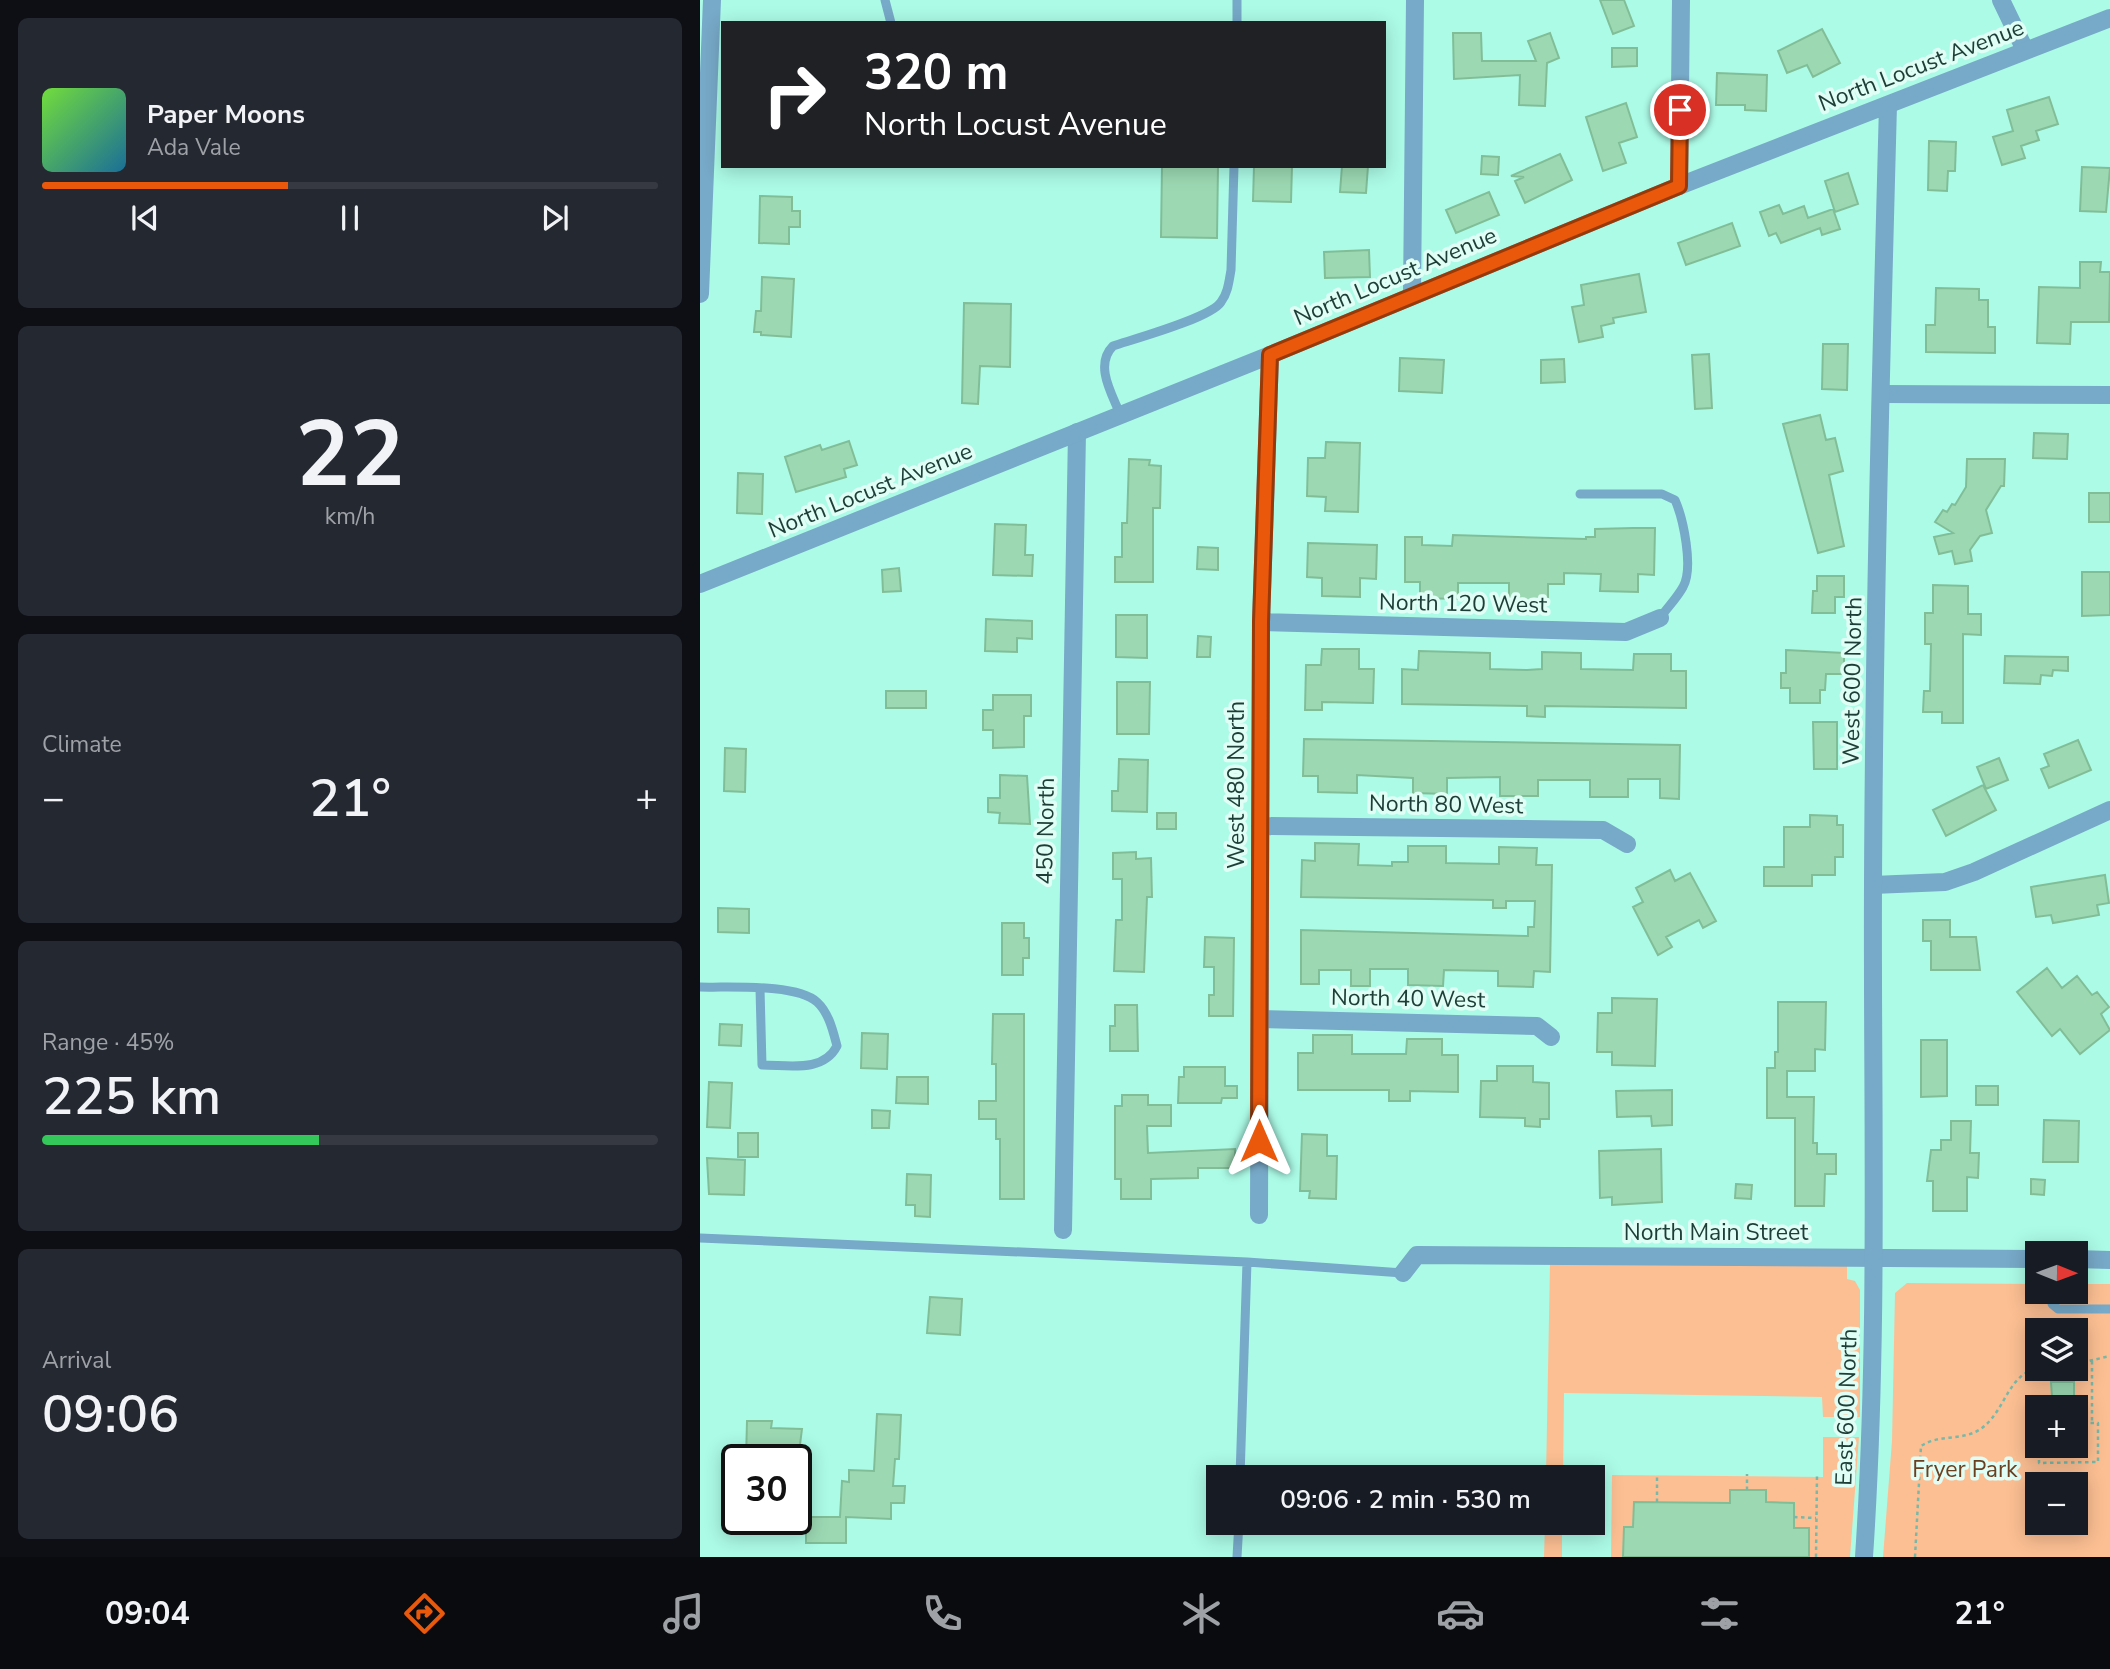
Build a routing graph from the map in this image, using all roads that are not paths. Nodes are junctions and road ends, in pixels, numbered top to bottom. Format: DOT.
graph roads {
  1 [pos="712,0"];
  2 [pos="885,0"];
  3 [pos="1237,0"];
  4 [pos="1415,0"];
  5 [pos="1681,0"];
  6 [pos="2001,0"];
  7 [pos="2110,18"];
  8 [pos="890,21"];
  9 [pos="1237,21"];
  10 [pos="2025,50"];
  11 [pos="1888,105"];
  12 [pos="1234,168"];
  13 [pos="1679,186"];
  14 [pos="700,294"];
  15 [pos="1412,294"];
  16 [pos="1270,355"];
  17 [pos="1881,394"];
  18 [pos="2110,395"];
  19 [pos="1121,415"];
  20 [pos="1077,432"];
  21 [pos="1580,494"];
  22 [pos="700,584"];
  23 [pos="1660,618"];
  24 [pos="1261,622"];
  25 [pos="2110,810"];
  26 [pos="1260,826"];
  27 [pos="1627,844"];
  28 [pos="1873,885"];
  29 [pos="700,987"];
  30 [pos="760,989"];
  31 [pos="1260,1019"];
  32 [pos="1550,1037"];
  33 [pos="1259,1215"];
  34 [pos="1063,1230"];
  35 [pos="700,1238"];
  36 [pos="1875,1258"];
  37 [pos="2025,1259"];
  38 [pos="2088,1259"];
  39 [pos="2110,1260"];
  40 [pos="1247,1262"];
  41 [pos="1403,1273"];
  42 [pos="2052,1304"];
  43 [pos="2110,1309"];
  44 [pos="1241,1465"];
  45 [pos="1238,1535"];
  46 [pos="1237,1557"];
  47 [pos="1864,1557"];
  1 -- 14 [label="street"];
  2 -- 8 [label="lane"];
  3 -- 9 [label="lane"];
  4 -- 15 [label="street"];
  5 -- 13 [label="street"];
  6 -- 10 [label="street"];
  7 -- 10 [label="street, North Locust Avenue"];
  10 -- 11 [label="street, North Locust Avenue"];
  11 -- 13 [label="street, North Locust Avenue"];
  11 -- 17 [label="street, West 600 North"];
  12 -- 19 [label="lane"];
  13 -- 15 [label="street, North Locust Avenue"];
  15 -- 16 [label="street, North Locust Avenue"];
  16 -- 19 [label="street, North Locust Avenue"];
  16 -- 24 [label="street, West 480 North"];
  17 -- 18 [label="street"];
  17 -- 28 [label="street, West 600 North"];
  19 -- 20 [label="street, North Locust Avenue"];
  20 -- 22 [label="street, North Locust Avenue"];
  20 -- 34 [label="street, 450 North"];
  21 -- 23 [label="lane"];
  23 -- 24 [label="street, North 120 West"];
  24 -- 26 [label="street, West 480 North"];
  25 -- 28 [label="street"];
  26 -- 27 [label="street, North 80 West"];
  26 -- 31 [label="street, West 480 North"];
  28 -- 36 [label="street, West 600 North"];
  29 -- 30 [label="lane"];
  30 -- 30 [label="lane"];
  31 -- 32 [label="street, North 40 West"];
  31 -- 33 [label="street, West 480 North"];
  35 -- 40 [label="lane"];
  36 -- 37 [label="street, North Main Street"];
  36 -- 41 [label="street, North Main Street"];
  36 -- 47 [label="street, East 600 North"];
  38 -- 39 [label="street"];
  40 -- 41 [label="lane"];
  40 -- 44 [label="lane"];
  42 -- 43 [label="lane"];
  45 -- 46 [label="lane"];
}
